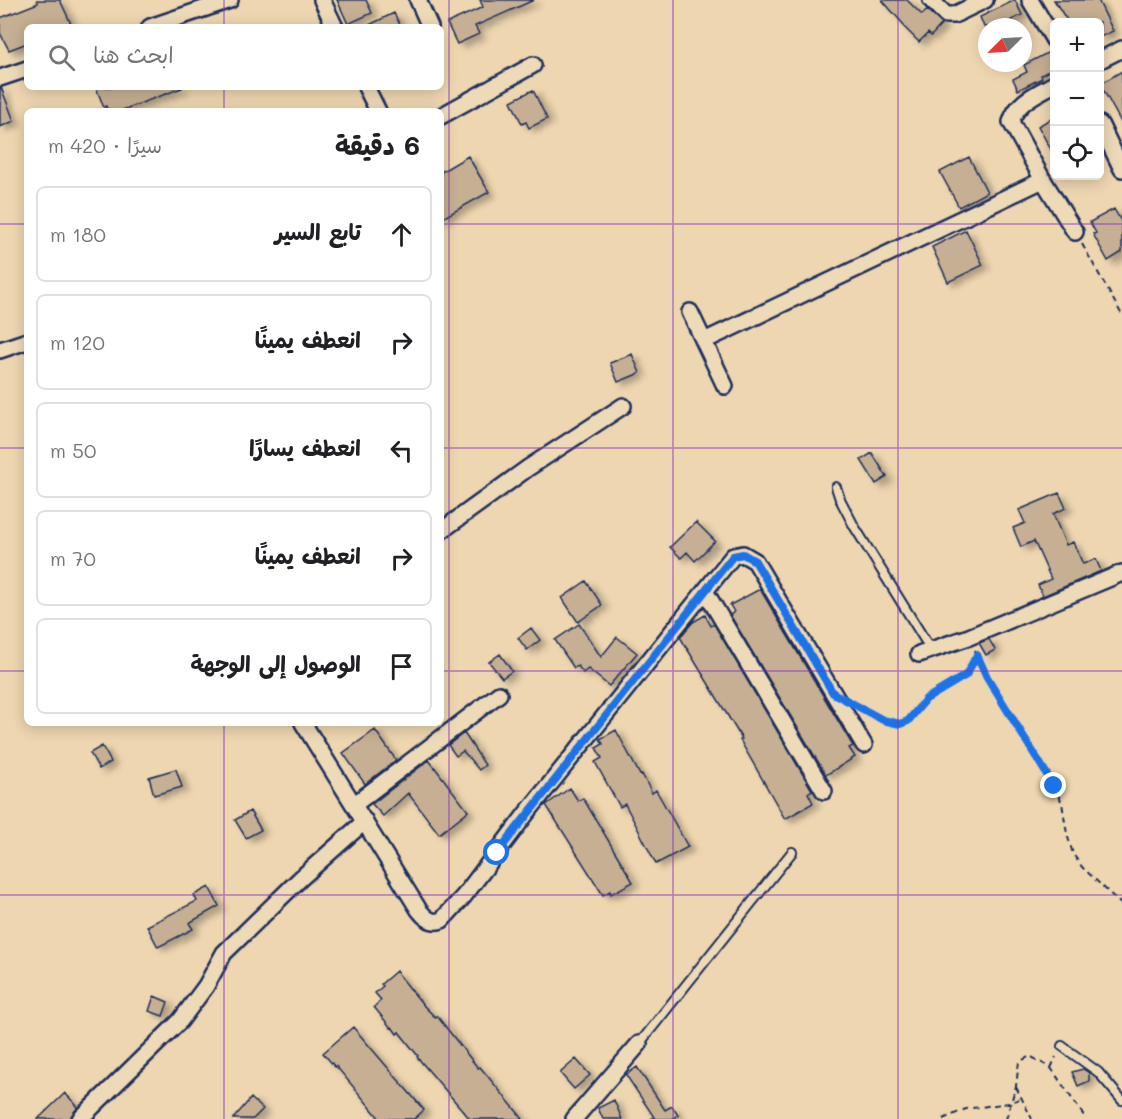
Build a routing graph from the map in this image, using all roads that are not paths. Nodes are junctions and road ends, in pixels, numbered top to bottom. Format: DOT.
graph roads {
  1 [pos="230,0"];
  2 [pos="322,0"];
  3 [pos="418,0"];
  4 [pos="931,0"];
  5 [pos="985,0"];
  6 [pos="1030,0"];
  7 [pos="159,24"];
  8 [pos="334,24"];
  9 [pos="429,24"];
  10 [pos="1050,33"];
  11 [pos="1122,49"];
  12 [pos="1104,58"];
  13 [pos="533,65"];
  14 [pos="24,70"];
  15 [pos="0,78"];
  16 [pos="1050,86"];
  17 [pos="368,90"];
  18 [pos="376,108"];
  19 [pos="444,114"];
  20 [pos="1101,126"];
  21 [pos="1122,169"];
  22 [pos="1043,180"];
  23 [pos="1075,232"];
  24 [pos="690,312"];
  25 [pos="704,341"];
  26 [pos="24,342"];
  27 [pos="0,351"];
  28 [pos="725,386"];
  29 [pos="623,406"];
  30 [pos="836,487"];
  31 [pos="444,529"];
  32 [pos="1122,573"];
  33 [pos="705,591"];
  34 [pos="925,652"];
  35 [pos="499,694"];
  36 [pos="305,726"];
  37 [pos="864,745"];
  38 [pos="824,791"];
  39 [pos="355,804"];
  40 [pos="365,821"];
  41 [pos="792,852"];
  42 [pos="639,1044"];
  43 [pos="1062,1046"];
  44 [pos="1122,1101"];
  45 [pos="80,1119"];
  46 [pos="574,1119"];
  1 -- 7 [label="street"];
  2 -- 8 [label="street"];
  3 -- 9 [label="street"];
  4 -- 5 [label="street"];
  6 -- 10 [label="street"];
  11 -- 12 [label="street"];
  13 -- 19 [label="street"];
  14 -- 15 [label="street"];
  16 -- 22 [label="street"];
  17 -- 18 [label="street"];
  20 -- 21 [label="street"];
  22 -- 23 [label="street"];
  22 -- 25 [label="street"];
  24 -- 25 [label="street"];
  25 -- 28 [label="street"];
  26 -- 27 [label="street"];
  29 -- 31 [label="street"];
  30 -- 34 [label="lane"];
  32 -- 34 [label="street"];
  33 -- 37 [label="street"];
  33 -- 38 [label="street"];
  33 -- 40 [label="street"];
  35 -- 39 [label="street"];
  36 -- 39 [label="street"];
  39 -- 40 [label="street"];
  40 -- 45 [label="street"];
  41 -- 42 [label="lane"];
  42 -- 46 [label="street"];
  43 -- 44 [label="lane"];
}
